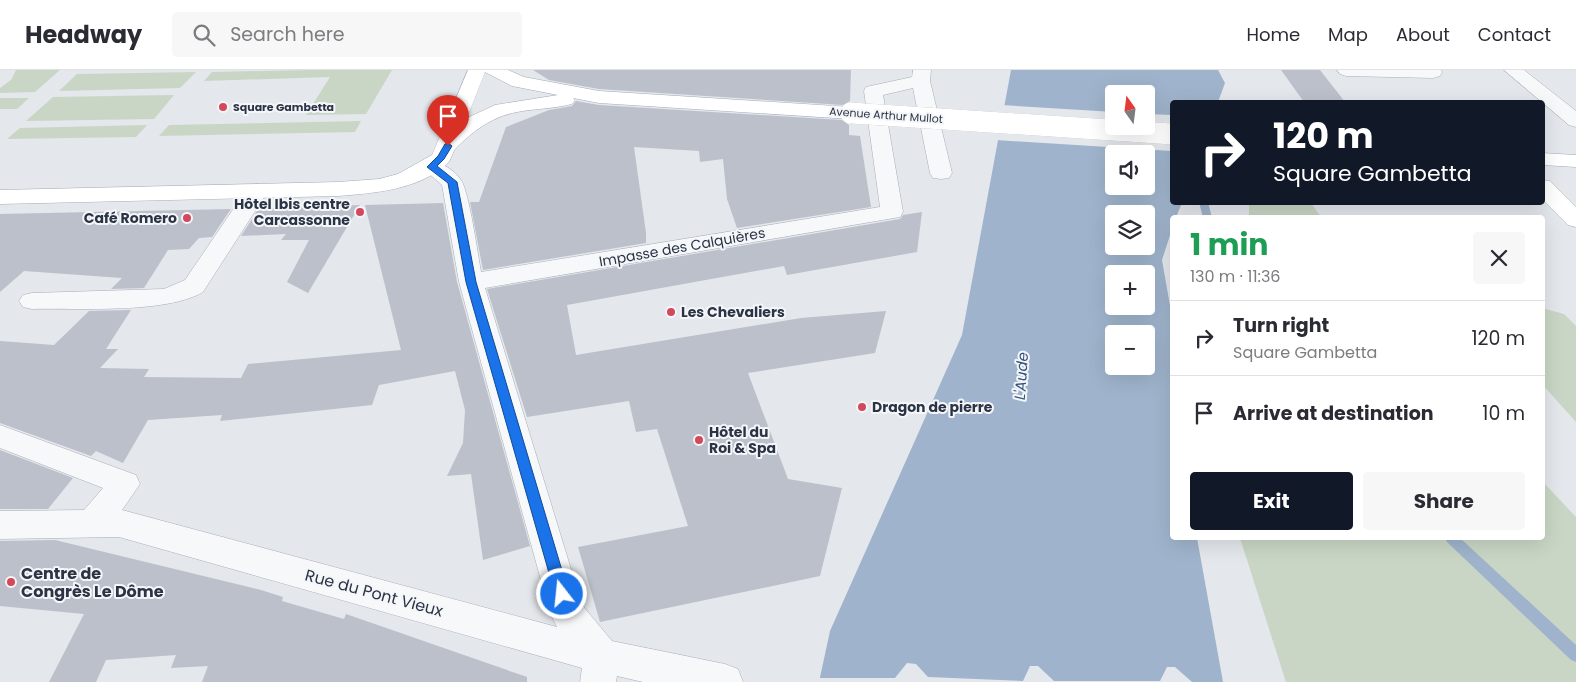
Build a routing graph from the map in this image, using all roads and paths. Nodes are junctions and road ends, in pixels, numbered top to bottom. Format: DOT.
graph roads {
  1 [pos="478,70"];
  2 [pos="493,70"];
  3 [pos="1346,70"];
  4 [pos="1432,70"];
  5 [pos="1513,70"];
  6 [pos="921,76"];
  7 [pos="598,98"];
  8 [pos="1545,115"];
  9 [pos="1572,118"];
  10 [pos="1170,134"];
  11 [pos="440,156"];
  12 [pos="941,173"];
  13 [pos="1545,188"];
  14 [pos="257,191"];
  15 [pos="0,197"];
  16 [pos="1574,209"];
  17 [pos="471,282"];
  18 [pos="32,300"];
  19 [pos="0,436"];
  20 [pos="105,523"];
  21 [pos="0,526"];
  22 [pos="610,666"];
  23 [pos="725,682"];
  1 -- 11 [label="main road"];
  2 -- 7 [label="main road, Avenue Arthur Mullot"];
  3 -- 4 [label="street"];
  5 -- 9 [label="street"];
  6 -- 12 [label="street"];
  6 -- 17 [label="street, Impasse des Calquières"];
  7 -- 10 [label="main road, Avenue Arthur Mullot, bridge"];
  7 -- 11 [label="main road, Avenue Arthur Mullot"];
  8 -- 9 [label="street"];
  11 -- 14 [label="main road"];
  11 -- 17 [label="street"];
  13 -- 16 [label="main road"];
  14 -- 15 [label="main road"];
  14 -- 18 [label="street"];
  17 -- 22 [label="street"];
  19 -- 20 [label="street"];
  20 -- 21 [label="street, Rue du Pont Vieux"];
  20 -- 22 [label="street, Rue du Pont Vieux"];
  22 -- 23 [label="street, Rue du Pont Vieux"];
}
